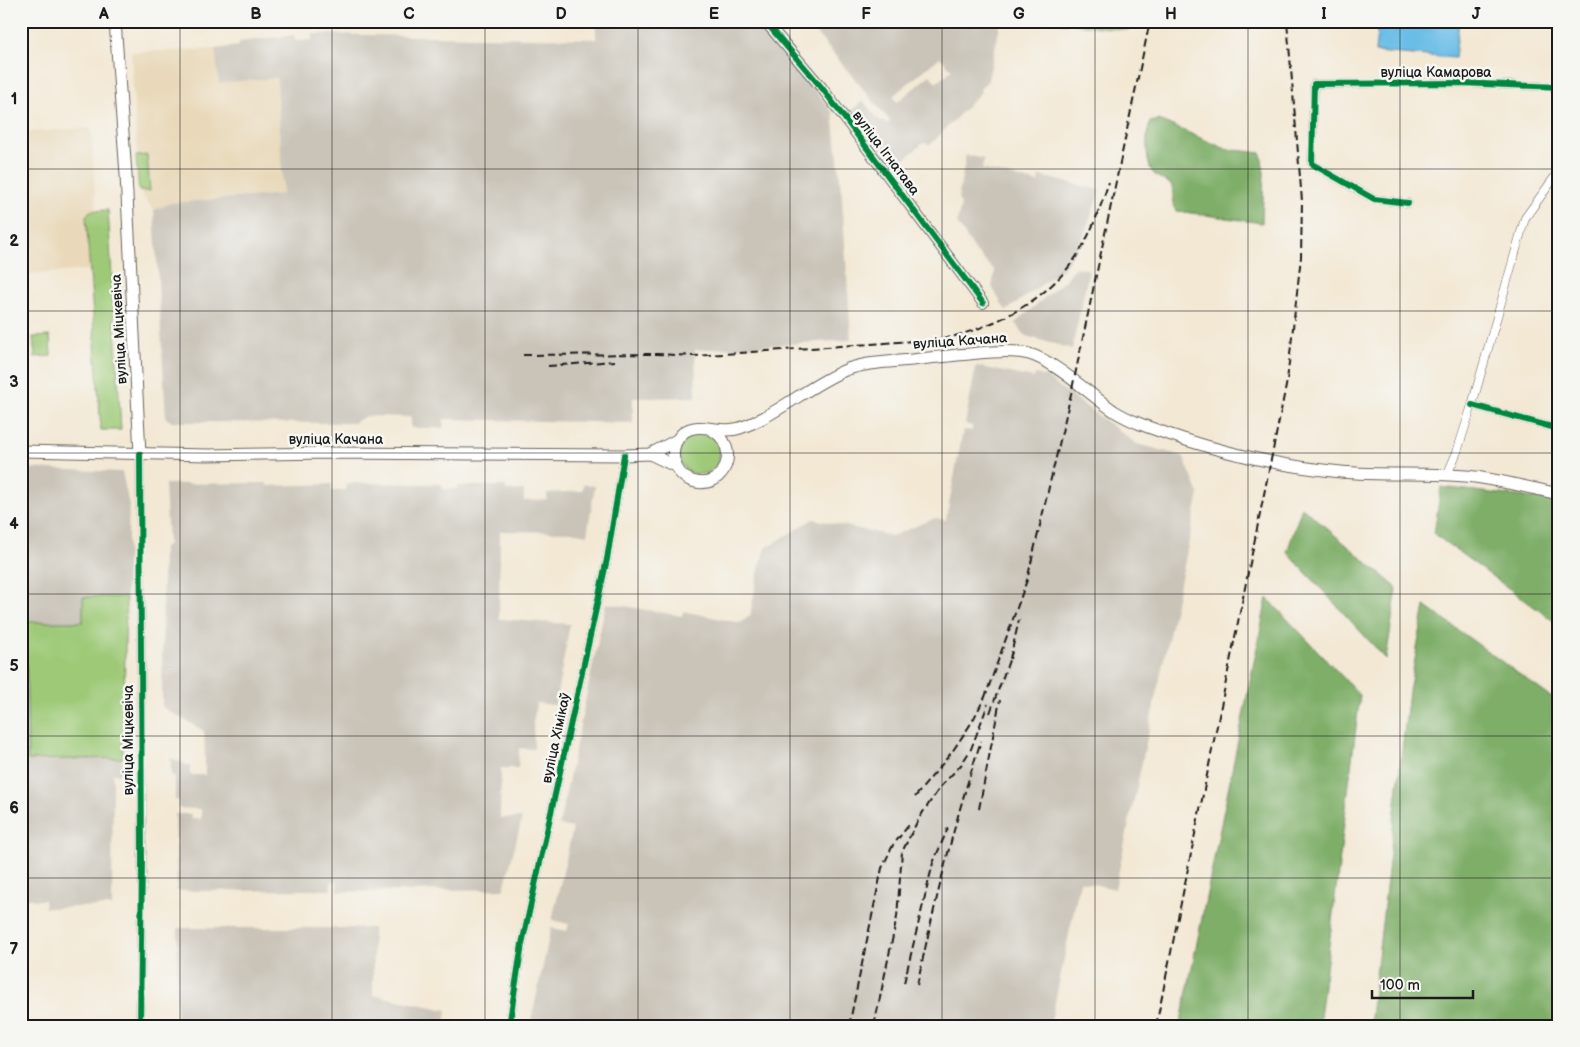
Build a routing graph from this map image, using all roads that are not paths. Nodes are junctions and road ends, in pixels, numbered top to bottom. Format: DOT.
graph roads {
  1 [pos="115,21"];
  2 [pos="765,21"];
  3 [pos="1559,86"];
  4 [pos="1559,171"];
  5 [pos="1408,203"];
  6 [pos="984,303"];
  7 [pos="1472,405"];
  8 [pos="749,425"];
  9 [pos="1559,428"];
  10 [pos="710,429"];
  11 [pos="677,440"];
  12 [pos="727,446"];
  13 [pos="21,451"];
  14 [pos="140,454"];
  15 [pos="650,454"];
  16 [pos="624,455"];
  17 [pos="675,466"];
  18 [pos="1447,475"];
  19 [pos="1559,494"];
  20 [pos="140,1026"];
  21 [pos="509,1026"];
  1 -- 14 [label="main road, вуліца Міцкевіча"];
  2 -- 6 [label="street, вуліца Ігнатава"];
  3 -- 5 [label="street, вуліца Камарова"];
  4 -- 7 [label="street"];
  7 -- 9 [label="street"];
  7 -- 18 [label="street"];
  8 -- 10 [label="main road, вуліца Качана"];
  8 -- 12 [label="main road, вуліца Качана"];
  8 -- 18 [label="main road, вуліца Качана"];
  10 -- 11 [label="main road, вуліца Качана"];
  10 -- 12 [label="main road"];
  11 -- 15 [label="main road, вуліца Качана"];
  11 -- 17 [label="main road"];
  12 -- 17 [label="main road, вуліца Качана"];
  13 -- 14 [label="main road, вуліца Качана"];
  14 -- 16 [label="main road, вуліца Качана"];
  14 -- 20 [label="street, вуліца Міцкевіча"];
  15 -- 16 [label="main road, вуліца Качана"];
  15 -- 17 [label="main road, вуліца Качана"];
  16 -- 21 [label="street, вуліца Хімікаў"];
  18 -- 19 [label="main road, вуліца Качана"];
}
